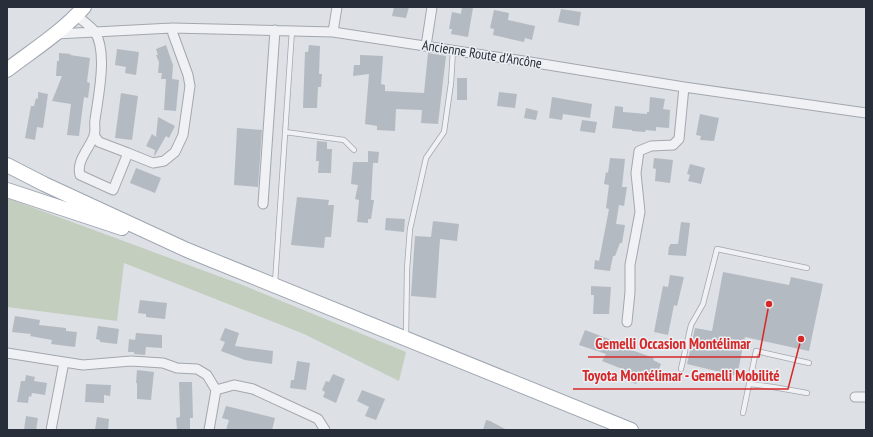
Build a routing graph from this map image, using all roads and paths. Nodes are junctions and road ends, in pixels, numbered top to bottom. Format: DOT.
graph roads {
  1 [pos="337,7"];
  2 [pos="432,7"];
  3 [pos="80,11"];
  4 [pos="172,28"];
  5 [pos="275,30"];
  6 [pos="292,30"];
  7 [pos="95,32"];
  8 [pos="333,32"];
  9 [pos="54,34"];
  10 [pos="426,46"];
  11 [pos="453,50"];
  12 [pos="7,70"];
  13 [pos="7,76"];
  14 [pos="684,87"];
  15 [pos="866,112"];
  16 [pos="285,132"];
  17 [pos="94,135"];
  18 [pos="354,150"];
  19 [pos="128,153"];
  20 [pos="7,164"];
  21 [pos="7,190"];
  22 [pos="263,204"];
  23 [pos="187,250"];
  24 [pos="807,268"];
  25 [pos="274,285"];
  26 [pos="626,322"];
  27 [pos="406,339"];
  28 [pos="7,353"];
  29 [pos="64,362"];
  30 [pos="810,363"];
  31 [pos="680,370"];
  32 [pos="750,384"];
  33 [pos="216,390"];
  34 [pos="807,394"];
  35 [pos="855,397"];
  36 [pos="866,397"];
  37 [pos="743,413"];
  38 [pos="51,430"];
  39 [pos="209,430"];
  40 [pos="324,430"];
  41 [pos="631,430"];
  1 -- 8 [label="street"];
  2 -- 10 [label="street"];
  3 -- 7 [label="street"];
  3 -- 9 [label="main road"];
  4 -- 5 [label="street, Ancienne Route d'Ancône"];
  4 -- 7 [label="street, Ancienne Route d'Ancône"];
  4 -- 19 [label="street"];
  5 -- 6 [label="street, Ancienne Route d'Ancône"];
  5 -- 22 [label="street"];
  6 -- 8 [label="street, Ancienne Route d'Ancône"];
  6 -- 16 [label="lane"];
  7 -- 9 [label="street, Ancienne Route d'Ancône"];
  7 -- 17 [label="street"];
  8 -- 10 [label="street, Ancienne Route d'Ancône"];
  9 -- 12 [label="main road"];
  9 -- 13 [label="main road"];
  10 -- 11 [label="street, Ancienne Route d'Ancône"];
  11 -- 14 [label="street, Ancienne Route d'Ancône"];
  11 -- 27 [label="lane"];
  14 -- 15 [label="street, Ancienne Route d'Ancône"];
  14 -- 26 [label="street"];
  16 -- 18 [label="lane"];
  16 -- 25 [label="lane"];
  17 -- 19 [label="street"];
  17 -- 19 [label="street"];
  20 -- 23 [label="main road"];
  21 -- 23 [label="main road"];
  23 -- 25 [label="main road"];
  24 -- 31 [label="lane"];
  25 -- 27 [label="main road"];
  27 -- 41 [label="main road"];
  28 -- 29 [label="street"];
  29 -- 33 [label="street"];
  29 -- 38 [label="street"];
  30 -- 32 [label="lane"];
  32 -- 34 [label="lane"];
  32 -- 37 [label="lane"];
  33 -- 39 [label="street"];
  33 -- 40 [label="street"];
  35 -- 36 [label="street"];
}
